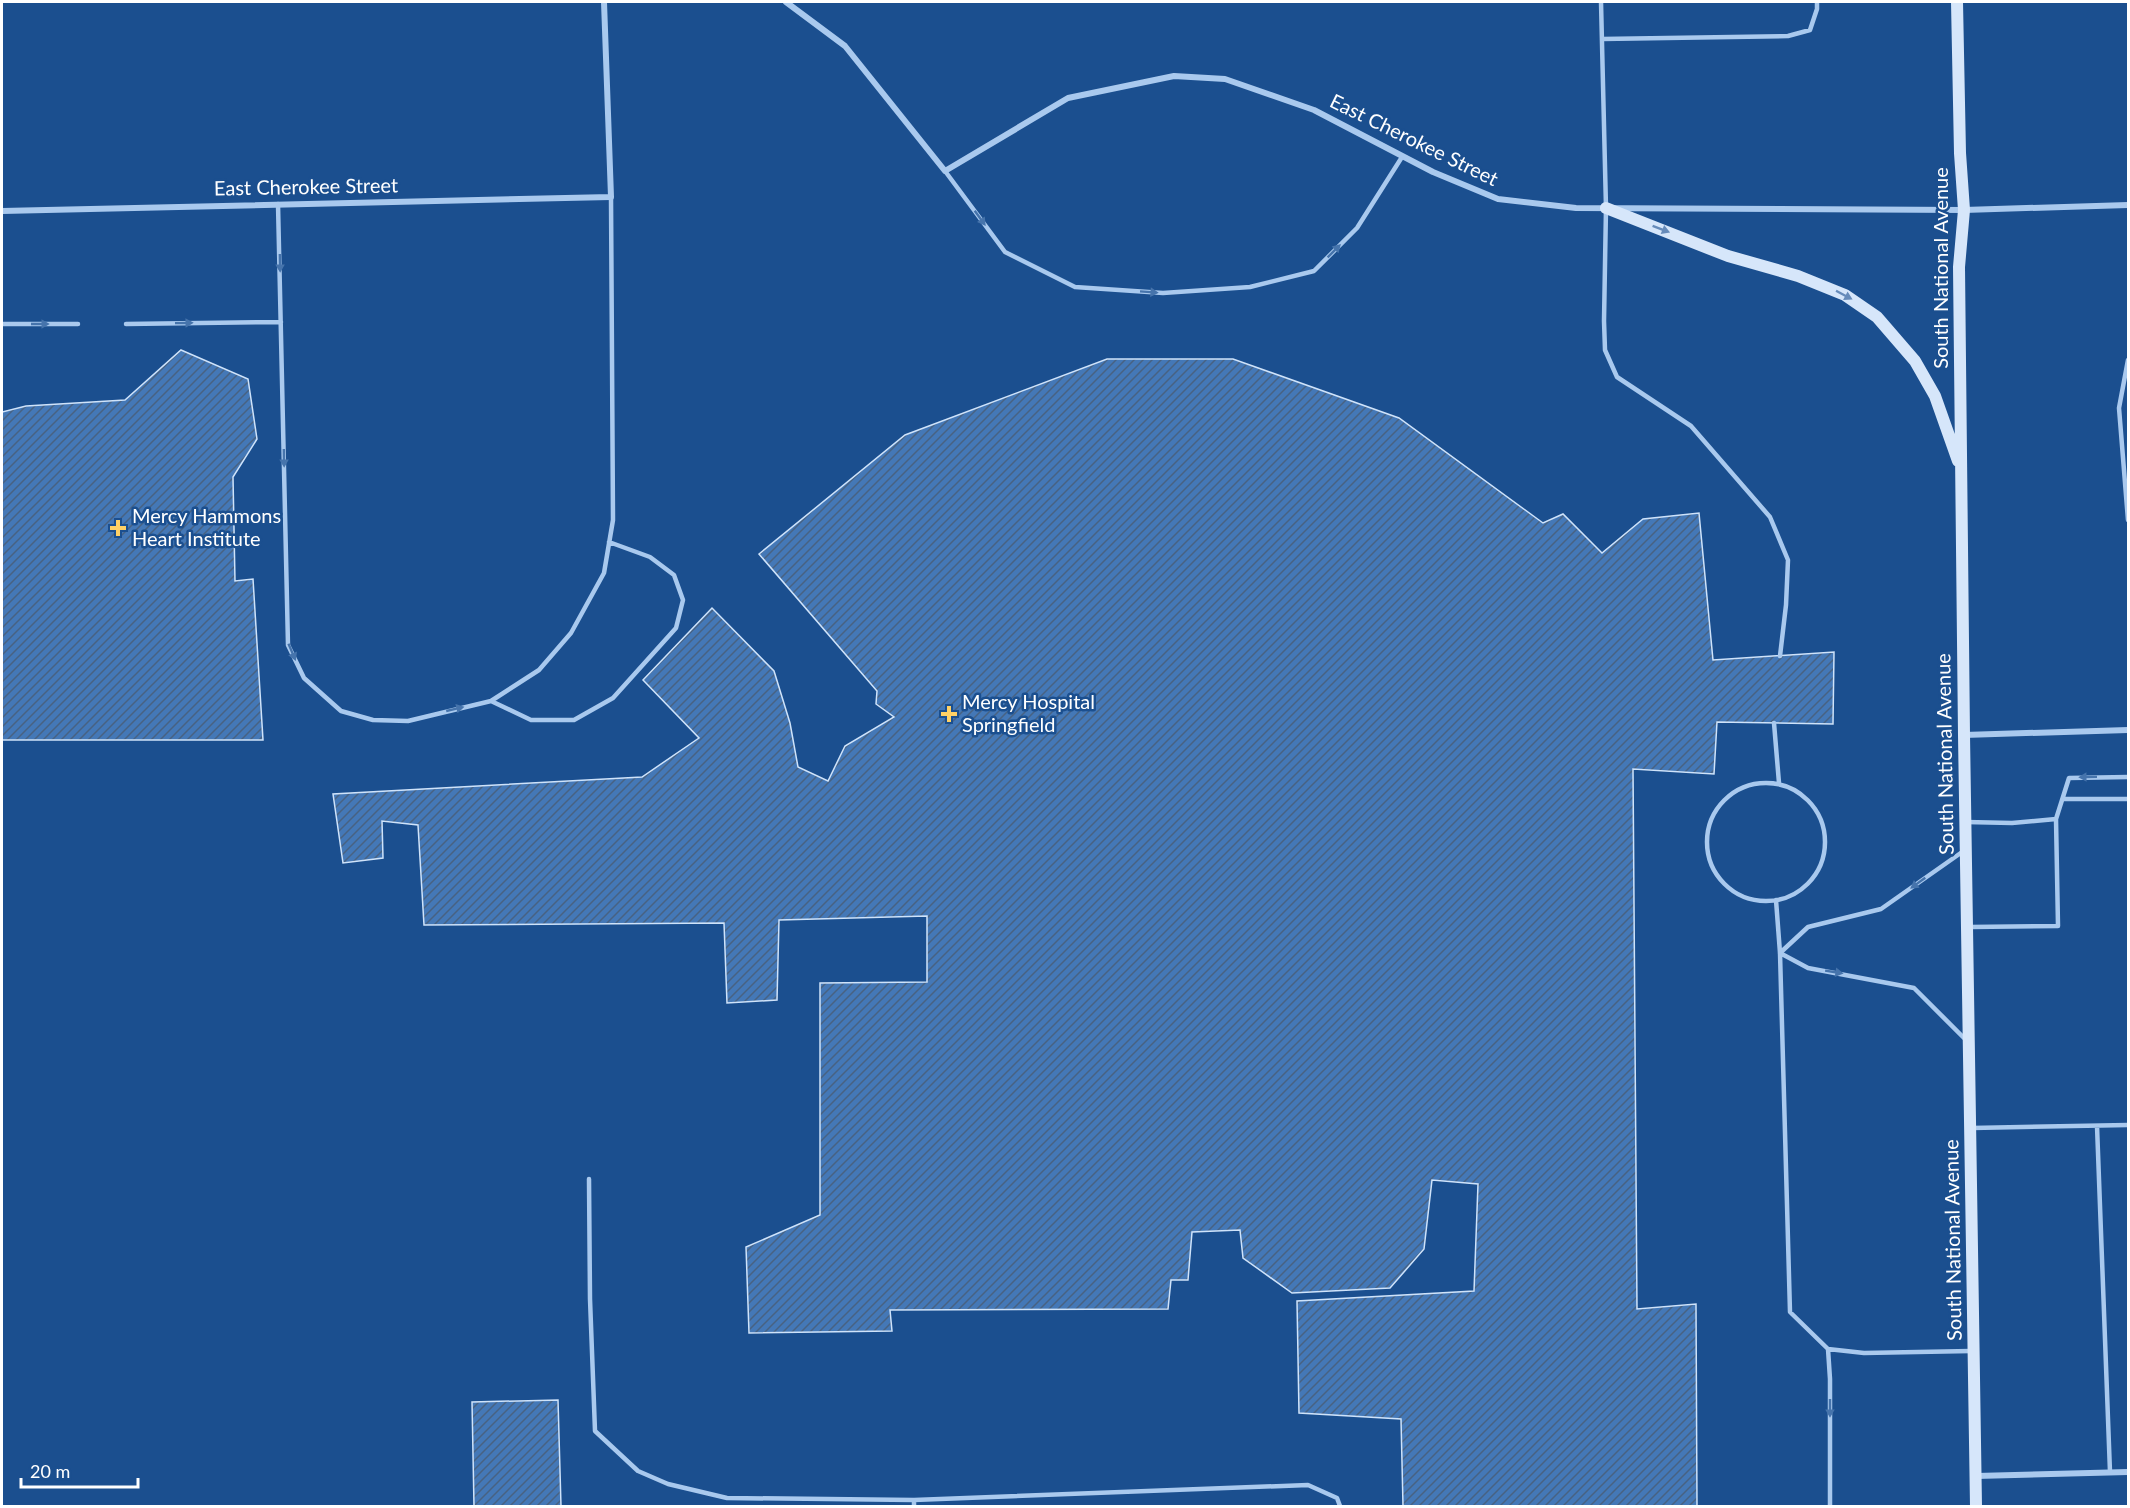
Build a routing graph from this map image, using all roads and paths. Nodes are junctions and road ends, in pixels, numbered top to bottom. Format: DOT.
graph roads {
  1 [pos="604,2"];
  2 [pos="786,2"];
  3 [pos="1601,2"];
  4 [pos="1816,2"];
  5 [pos="1957,2"];
  6 [pos="1602,39"];
  7 [pos="1402,157"];
  8 [pos="945,171"];
  9 [pos="611,196"];
  10 [pos="278,204"];
  11 [pos="2128,205"];
  12 [pos="1606,208"];
  13 [pos="1964,210"];
  14 [pos="2,211"];
  15 [pos="281,322"];
  16 [pos="2,324"];
  17 [pos="78,324"];
  18 [pos="126,324"];
  19 [pos="2128,360"];
  20 [pos="1961,470"];
  21 [pos="2128,520"];
  22 [pos="609,542"];
  23 [pos="1780,656"];
  24 [pos="491,701"];
  25 [pos="1774,723"];
  26 [pos="2128,730"];
  27 [pos="1964,735"];
  28 [pos="2128,777"];
  29 [pos="1779,783"];
  30 [pos="2128,799"];
  31 [pos="2063,800"];
  32 [pos="2056,819"];
  33 [pos="1965,822"];
  34 [pos="1966,849"];
  35 [pos="1776,900"];
  36 [pos="1967,927"];
  37 [pos="1780,953"];
  38 [pos="1969,1044"];
  39 [pos="2128,1125"];
  40 [pos="2097,1126"];
  41 [pos="1970,1128"];
  42 [pos="589,1179"];
  43 [pos="1828,1349"];
  44 [pos="1974,1351"];
  45 [pos="2110,1472"];
  46 [pos="2128,1472"];
  47 [pos="1976,1476"];
  48 [pos="914,1503"];
  49 [pos="1340,1506"];
  50 [pos="1830,1506"];
  51 [pos="1976,1506"];
  1 -- 9 [label="street"];
  2 -- 8 [label="street"];
  3 -- 6 [label="lane"];
  4 -- 6 [label="lane"];
  5 -- 13 [label="main road, South National Avenue"];
  6 -- 12 [label="lane"];
  7 -- 8 [label="street, East Cherokee Street"];
  8 -- 7 [label="lane, one-way"];
  7 -- 12 [label="street, East Cherokee Street"];
  9 -- 10 [label="street, East Cherokee Street"];
  9 -- 22 [label="lane"];
  10 -- 14 [label="street, East Cherokee Street"];
  10 -- 15 [label="lane, one-way"];
  11 -- 13 [label="street, East Cherokee Street"];
  12 -- 13 [label="street, East Cherokee Street"];
  12 -- 20 [label="main road, one-way"];
  12 -- 23 [label="lane"];
  13 -- 20 [label="main road, South National Avenue"];
  18 -- 15 [label="lane, one-way"];
  15 -- 24 [label="lane, one-way"];
  16 -- 17 [label="lane, one-way"];
  19 -- 21 [label="lane"];
  20 -- 27 [label="main road, South National Avenue"];
  22 -- 24 [label="lane"];
  22 -- 24 [label="lane"];
  25 -- 29 [label="lane"];
  26 -- 27 [label="street"];
  27 -- 33 [label="main road, South National Avenue"];
  28 -- 31 [label="lane, one-way"];
  29 -- 35 [label="lane"];
  29 -- 35 [label="lane"];
  30 -- 31 [label="lane"];
  31 -- 32 [label="lane"];
  32 -- 33 [label="lane"];
  32 -- 36 [label="lane"];
  33 -- 34 [label="main road, South National Avenue"];
  34 -- 36 [label="main road, South National Avenue"];
  34 -- 37 [label="lane, one-way"];
  35 -- 37 [label="lane"];
  36 -- 38 [label="main road, South National Avenue"];
  37 -- 38 [label="lane, one-way"];
  37 -- 43 [label="lane"];
  38 -- 41 [label="main road, South National Avenue"];
  39 -- 40 [label="lane"];
  40 -- 41 [label="lane"];
  40 -- 45 [label="lane"];
  41 -- 44 [label="main road, South National Avenue"];
  42 -- 48 [label="lane"];
  43 -- 44 [label="lane"];
  43 -- 50 [label="lane, one-way"];
  44 -- 47 [label="main road, South National Avenue"];
  45 -- 46 [label="street"];
  45 -- 47 [label="street"];
  47 -- 51 [label="main road, South National Avenue"];
  48 -- 49 [label="lane"];
}
